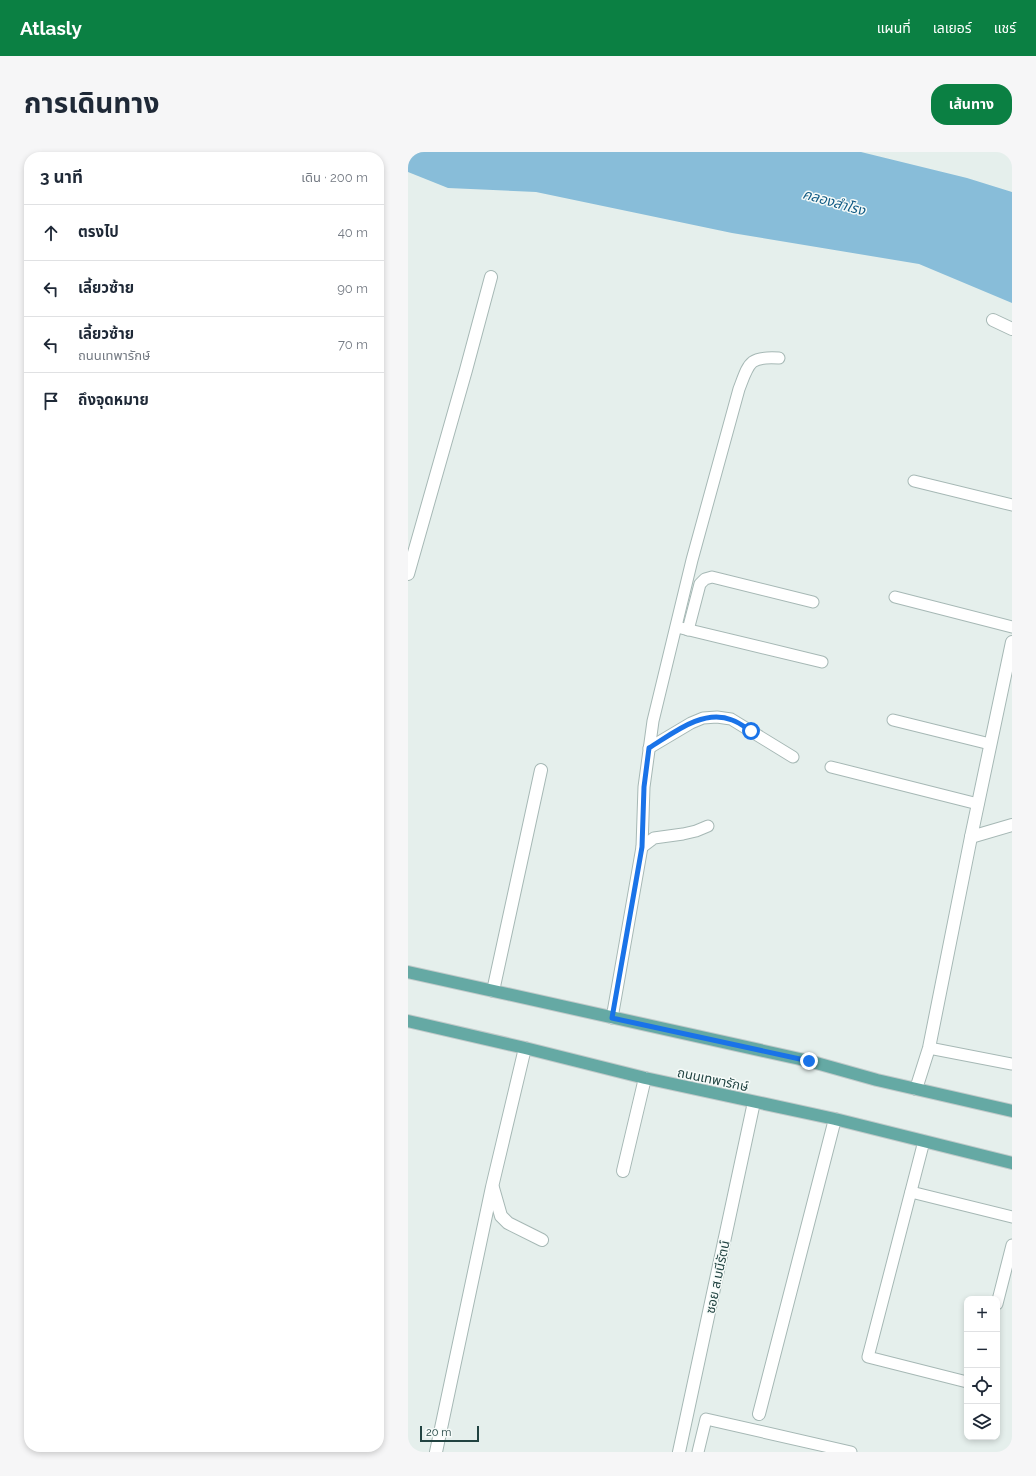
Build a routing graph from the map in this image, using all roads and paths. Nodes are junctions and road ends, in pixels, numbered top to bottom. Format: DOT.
graph roads {
  1 [pos="491,277"];
  2 [pos="993,320"];
  3 [pos="1012,330"];
  4 [pos="779,358"];
  5 [pos="914,481"];
  6 [pos="1012,505"];
  7 [pos="408,574"];
  8 [pos="895,597"];
  9 [pos="813,602"];
  10 [pos="1012,626"];
  11 [pos="676,627"];
  12 [pos="688,630"];
  13 [pos="1012,642"];
  14 [pos="822,662"];
  15 [pos="893,720"];
  16 [pos="990,744"];
  17 [pos="649,748"];
  18 [pos="793,757"];
  19 [pos="831,767"];
  20 [pos="541,770"];
  21 [pos="978,804"];
  22 [pos="1012,825"];
  23 [pos="708,826"];
  24 [pos="971,837"];
  25 [pos="642,847"];
  26 [pos="408,972"];
  27 [pos="493,991"];
  28 [pos="612,1018"];
  29 [pos="408,1021"];
  30 [pos="526,1048"];
  31 [pos="929,1048"];
  32 [pos="1012,1064"];
  33 [pos="645,1078"];
  34 [pos="916,1089"];
  35 [pos="754,1102"];
  36 [pos="1012,1111"];
  37 [pos="835,1119"];
  38 [pos="924,1141"];
  39 [pos="1012,1163"];
  40 [pos="623,1171"];
  41 [pos="492,1187"];
  42 [pos="911,1192"];
  43 [pos="1012,1217"];
  44 [pos="542,1240"];
  45 [pos="1012,1245"];
  46 [pos="999,1296"];
  47 [pos="964,1381"];
  48 [pos="759,1414"];
  49 [pos="436,1452"];
  50 [pos="679,1452"];
  51 [pos="698,1452"];
  52 [pos="851,1452"];
  1 -- 7 [label="street"];
  2 -- 3 [label="street"];
  4 -- 11 [label="lane"];
  5 -- 6 [label="lane"];
  8 -- 10 [label="lane"];
  9 -- 12 [label="lane"];
  11 -- 12 [label="lane"];
  11 -- 17 [label="lane"];
  12 -- 14 [label="lane"];
  13 -- 16 [label="street"];
  15 -- 16 [label="lane"];
  16 -- 21 [label="street"];
  17 -- 18 [label="lane"];
  17 -- 25 [label="lane"];
  19 -- 21 [label="lane"];
  20 -- 27 [label="street"];
  21 -- 24 [label="street"];
  22 -- 24 [label="street"];
  23 -- 25 [label="lane"];
  24 -- 31 [label="street"];
  25 -- 28 [label="lane"];
  26 -- 27 [label="main road"];
  27 -- 28 [label="main road"];
  28 -- 34 [label="main road"];
  29 -- 30 [label="main road, ถนนเทพารักษ์"];
  30 -- 33 [label="main road, ถนนเทพารักษ์"];
  30 -- 41 [label="street"];
  31 -- 32 [label="lane"];
  31 -- 34 [label="street"];
  33 -- 35 [label="main road, ถนนเทพารักษ์"];
  33 -- 40 [label="street"];
  34 -- 36 [label="main road"];
  35 -- 37 [label="main road, ถนนเทพารักษ์"];
  35 -- 50 [label="street, ซอย ส.มนีรัตน์"];
  37 -- 38 [label="main road, ถนนเทพารักษ์"];
  37 -- 48 [label="street"];
  38 -- 39 [label="main road, ถนนเทพารักษ์"];
  38 -- 42 [label="lane"];
  41 -- 44 [label="street"];
  41 -- 49 [label="street"];
  42 -- 43 [label="lane"];
  42 -- 47 [label="lane"];
  45 -- 46 [label="lane"];
  51 -- 52 [label="lane"];
}
